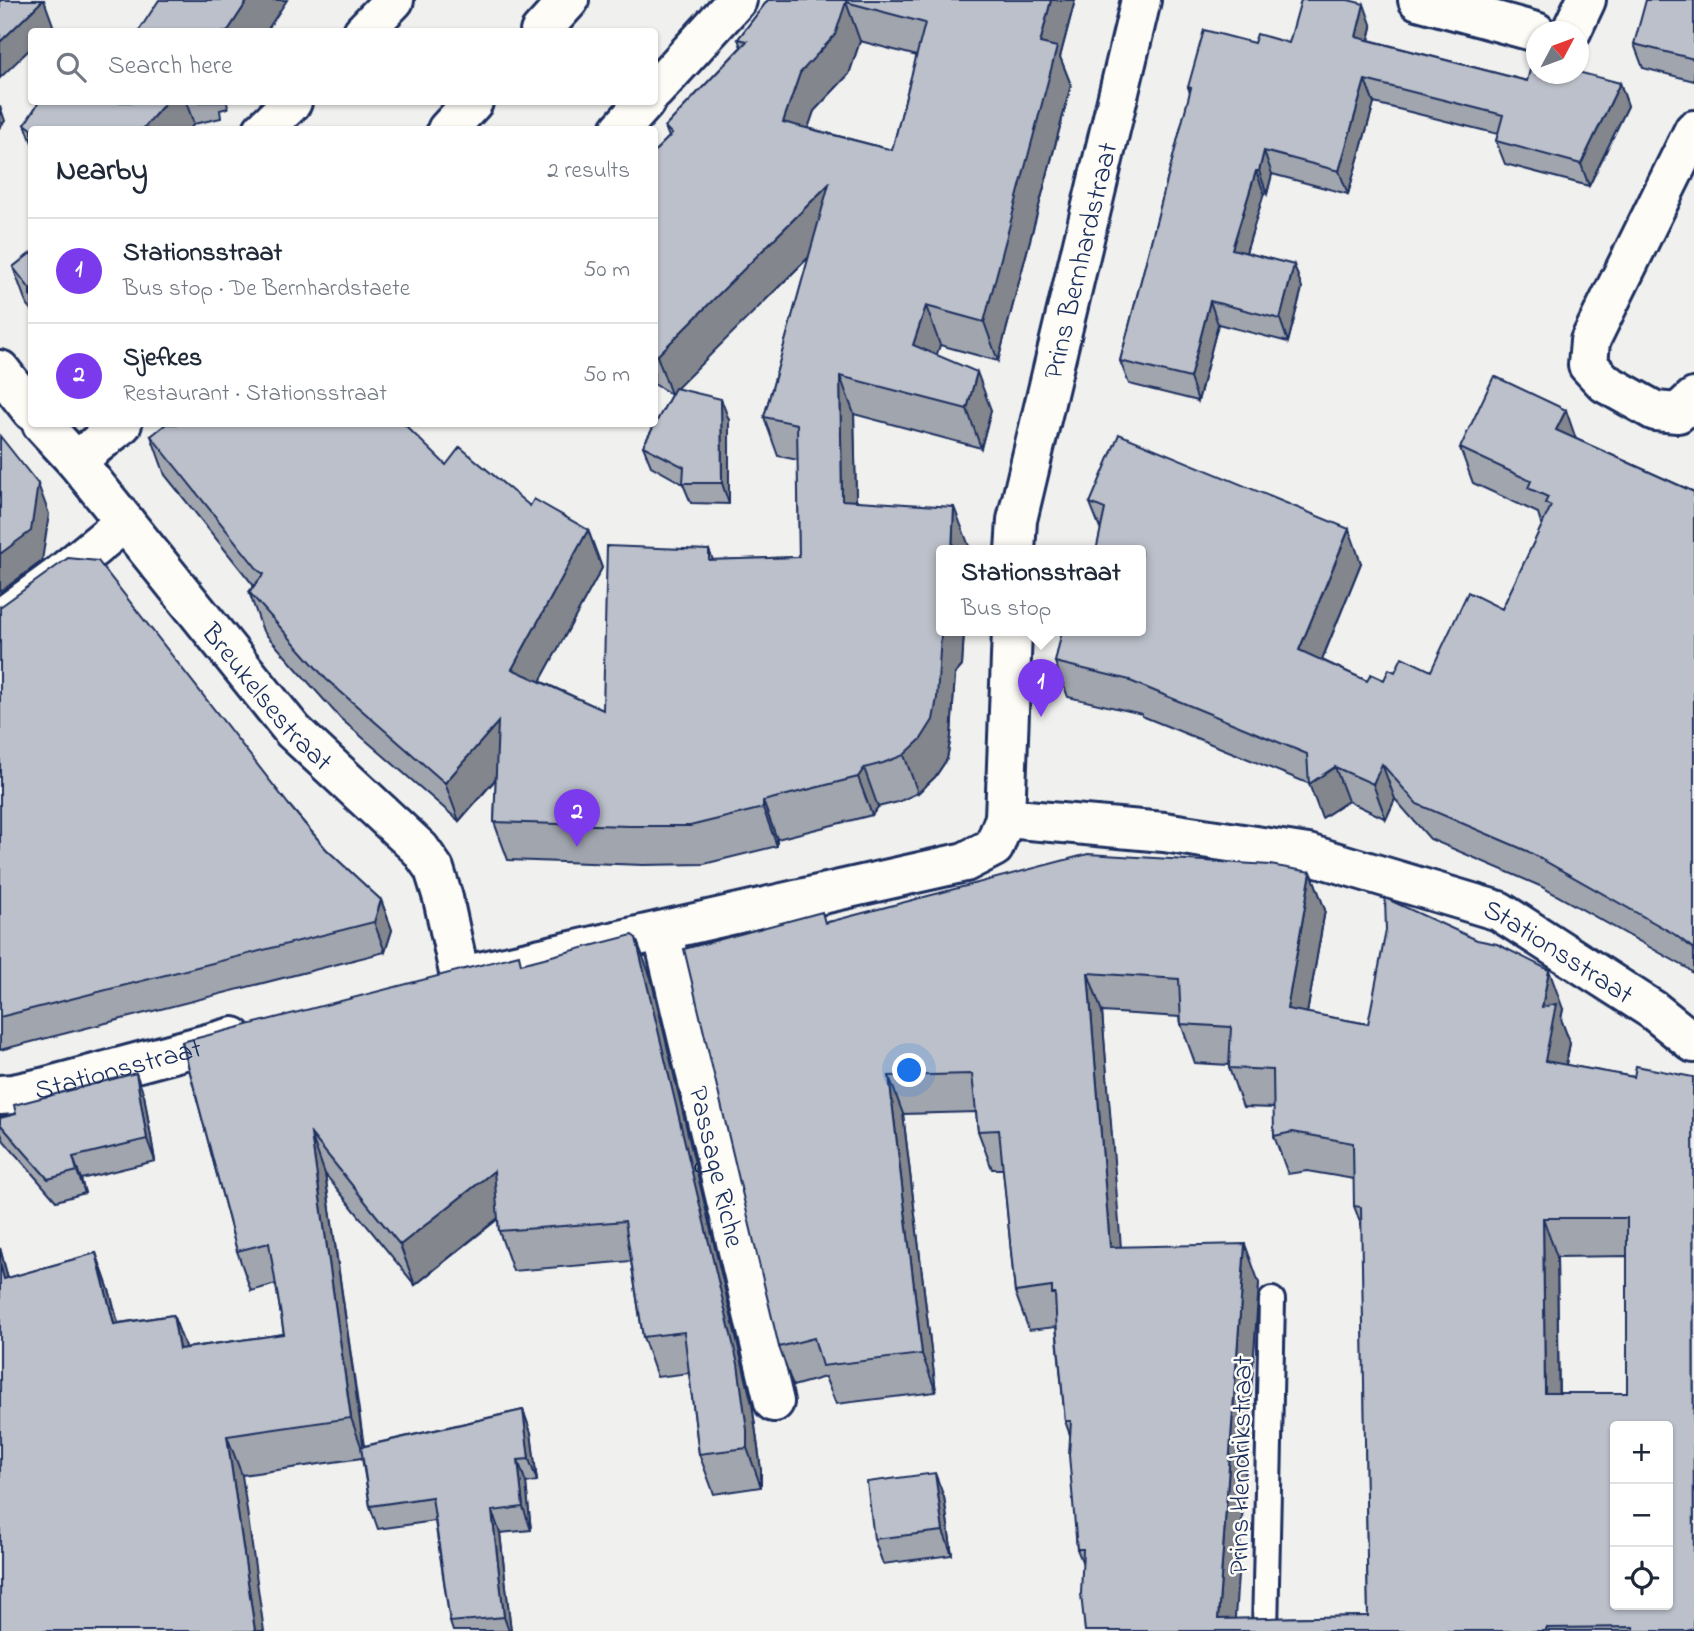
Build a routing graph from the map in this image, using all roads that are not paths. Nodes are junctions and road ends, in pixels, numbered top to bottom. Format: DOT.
graph roads {
  1 [pos="394,0"];
  2 [pos="569,0"];
  3 [pos="737,0"];
  4 [pos="1141,0"];
  5 [pos="1418,0"];
  6 [pos="1586,0"];
  7 [pos="1576,21"];
  8 [pos="367,28"];
  9 [pos="544,28"];
  10 [pos="1526,29"];
  11 [pos="658,87"];
  12 [pos="289,105"];
  13 [pos="470,105"];
  14 [pos="642,105"];
  15 [pos="267,126"];
  16 [pos="451,126"];
  17 [pos="624,126"];
  18 [pos="1694,130"];
  19 [pos="0,370"];
  20 [pos="1694,398"];
  21 [pos="28,406"];
  22 [pos="45,427"];
  23 [pos="118,427"];
  24 [pos="76,461"];
  25 [pos="125,522"];
  26 [pos="1016,535"];
  27 [pos="0,619"];
  28 [pos="1012,636"];
  29 [pos="1005,818"];
  30 [pos="662,930"];
  31 [pos="259,1030"];
  32 [pos="1694,1042"];
  33 [pos="0,1095"];
  34 [pos="1272,1300"];
  35 [pos="774,1402"];
  36 [pos="1265,1631"];
  1 -- 8 [label="street"];
  2 -- 9 [label="street"];
  3 -- 11 [label="street"];
  4 -- 26 [label="street, Prins Bernhardstraat"];
  5 -- 10 [label="street"];
  6 -- 7 [label="street"];
  12 -- 15 [label="street"];
  13 -- 16 [label="street"];
  14 -- 17 [label="street"];
  18 -- 20 [label="street"];
  19 -- 21 [label="street"];
  22 -- 24 [label="street, Breukelsestraat"];
  23 -- 24 [label="street"];
  24 -- 25 [label="street, Breukelsestraat"];
  25 -- 27 [label="street"];
  25 -- 30 [label="street, Breukelsestraat"];
  28 -- 29 [label="street"];
  29 -- 30 [label="street"];
  29 -- 32 [label="street, Stationsstraat"];
  30 -- 35 [label="street, Passage Riche"];
  31 -- 33 [label="street, Stationsstraat"];
  34 -- 36 [label="lane, Prins Hendrikstraat"];
}
